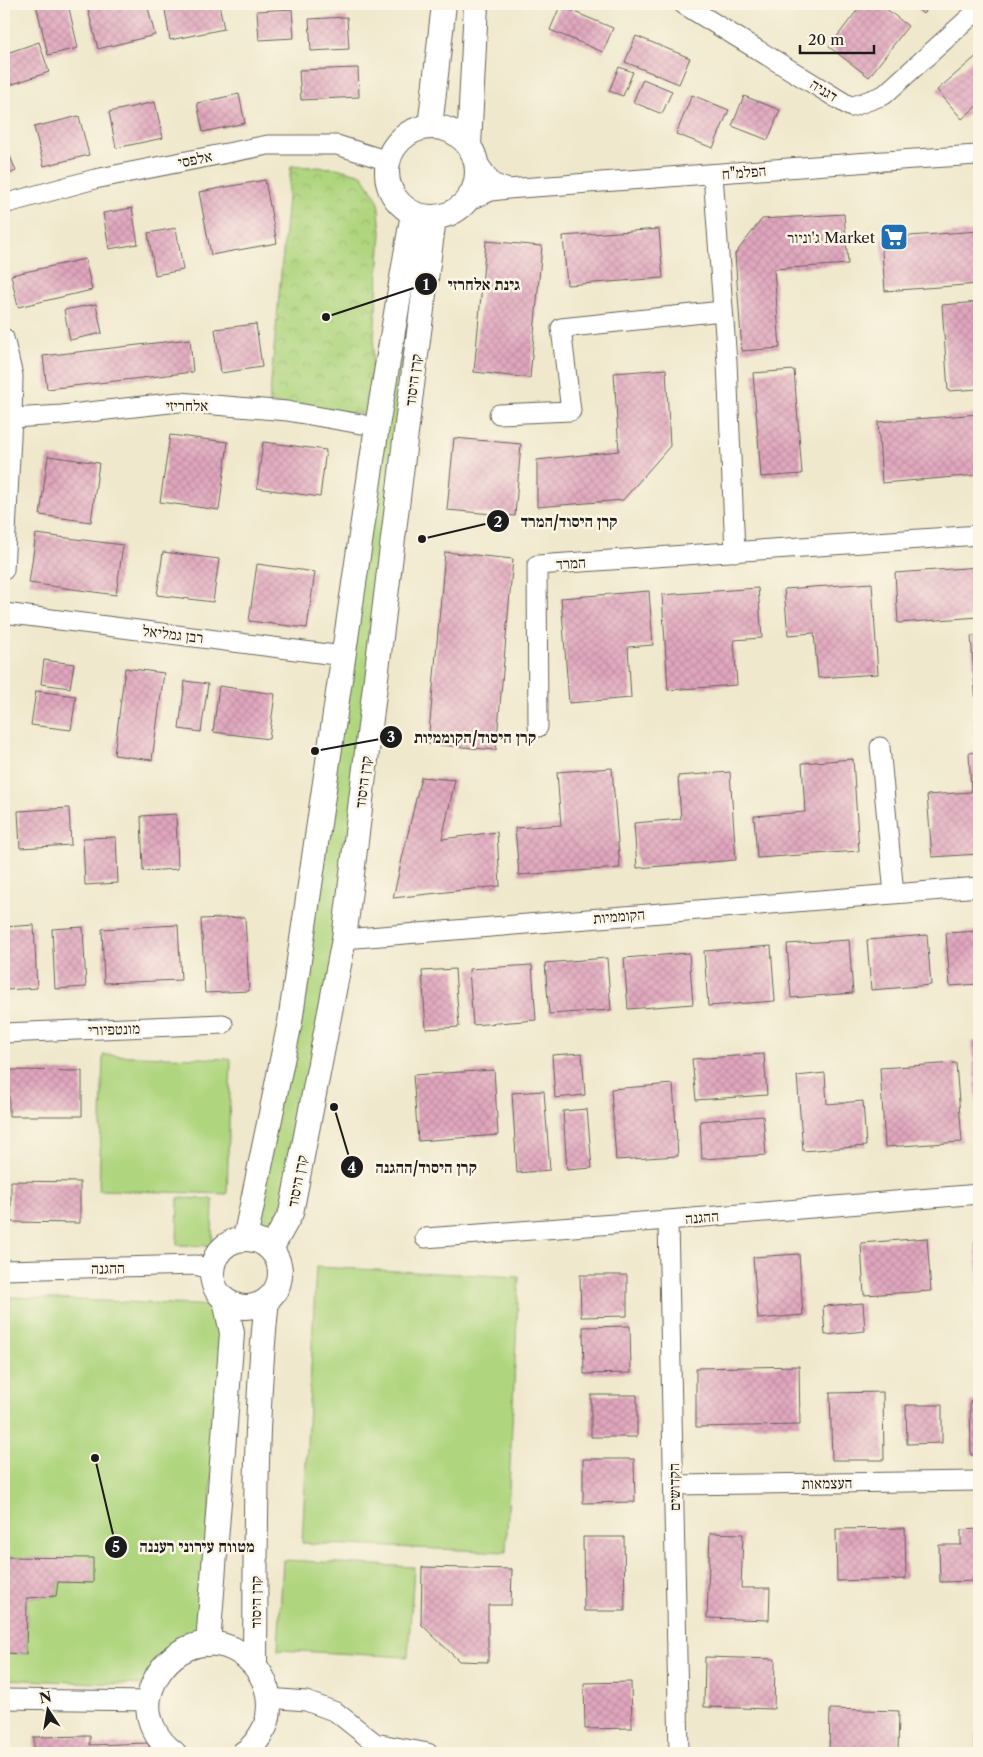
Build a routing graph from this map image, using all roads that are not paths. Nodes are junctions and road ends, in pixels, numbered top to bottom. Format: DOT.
graph roads {
  1 [pos="444,4"];
  2 [pos="476,4"];
  3 [pos="682,4"];
  4 [pos="979,9"];
  5 [pos="430,127"];
  6 [pos="473,153"];
  7 [pos="979,156"];
  8 [pos="388,161"];
  9 [pos="713,175"];
  10 [pos="508,189"];
  11 [pos="468,200"];
  12 [pos="4,204"];
  13 [pos="424,216"];
  14 [pos="722,311"];
  15 [pos="4,338"];
  16 [pos="499,414"];
  17 [pos="12,418"];
  18 [pos="361,424"];
  19 [pos="979,535"];
  20 [pos="735,552"];
  21 [pos="4,570"];
  22 [pos="4,613"];
  23 [pos="343,656"];
  24 [pos="538,727"];
  25 [pos="880,747"];
  26 [pos="979,887"];
  27 [pos="894,894"];
  28 [pos="344,939"];
  29 [pos="223,1024"];
  30 [pos="4,1034"];
  31 [pos="979,1194"];
  32 [pos="668,1220"];
  33 [pos="425,1238"];
  34 [pos="245,1239"];
  35 [pos="271,1249"];
  36 [pos="4,1270"];
  37 [pos="211,1270"];
  38 [pos="224,1300"];
  39 [pos="267,1300"];
  40 [pos="979,1480"];
  41 [pos="674,1485"];
  42 [pos="208,1644"];
  43 [pos="255,1665"];
  44 [pos="269,1698"];
  45 [pos="4,1699"];
  46 [pos="148,1700"];
  47 [pos="168,1751"];
  48 [pos="244,1753"];
  49 [pos="428,1753"];
  50 [pos="679,1753"];
  1 -- 5 [label="street"];
  2 -- 6 [label="street"];
  3 -- 4 [label="street, דגניה"];
  5 -- 6 [label="street"];
  5 -- 8 [label="street"];
  6 -- 10 [label="street"];
  6 -- 11 [label="street"];
  7 -- 9 [label="street, הפלמ\"ח"];
  8 -- 12 [label="street, אלפסי"];
  8 -- 13 [label="street"];
  9 -- 10 [label="street, הפלמ\"ח"];
  9 -- 14 [label="street"];
  10 -- 11 [label="street, הפלמ\"ח"];
  11 -- 13 [label="street"];
  13 -- 23 [label="street, קרן היסוד"];
  13 -- 28 [label="street, קרן היסוד"];
  14 -- 16 [label="street"];
  14 -- 20 [label="street"];
  15 -- 17 [label="street"];
  17 -- 18 [label="street, אלחריזי"];
  17 -- 21 [label="street"];
  19 -- 20 [label="street, המרד"];
  20 -- 24 [label="street, המרד"];
  22 -- 23 [label="street, רבן גמליאל"];
  23 -- 34 [label="street, קרן היסוד"];
  25 -- 27 [label="street"];
  26 -- 27 [label="street, הקוממיות"];
  27 -- 28 [label="street, הקוממיות"];
  28 -- 35 [label="street, קרן היסוד"];
  29 -- 30 [label="street, מונטפיורי"];
  31 -- 32 [label="street, ההגנה"];
  32 -- 33 [label="street, ההגנה"];
  32 -- 41 [label="street, הקדושים"];
  34 -- 35 [label="street"];
  34 -- 37 [label="street"];
  35 -- 39 [label="street"];
  36 -- 37 [label="street, ההגנה"];
  37 -- 38 [label="street"];
  38 -- 39 [label="street"];
  38 -- 42 [label="street"];
  39 -- 43 [label="street, קרן היסוד"];
  40 -- 41 [label="street, העצמאות"];
  41 -- 50 [label="street, הקדושים"];
  42 -- 43 [label="street"];
  42 -- 46 [label="street"];
  43 -- 44 [label="street"];
  44 -- 48 [label="street"];
  44 -- 49 [label="street"];
  45 -- 46 [label="street"];
  46 -- 47 [label="street"];
}
